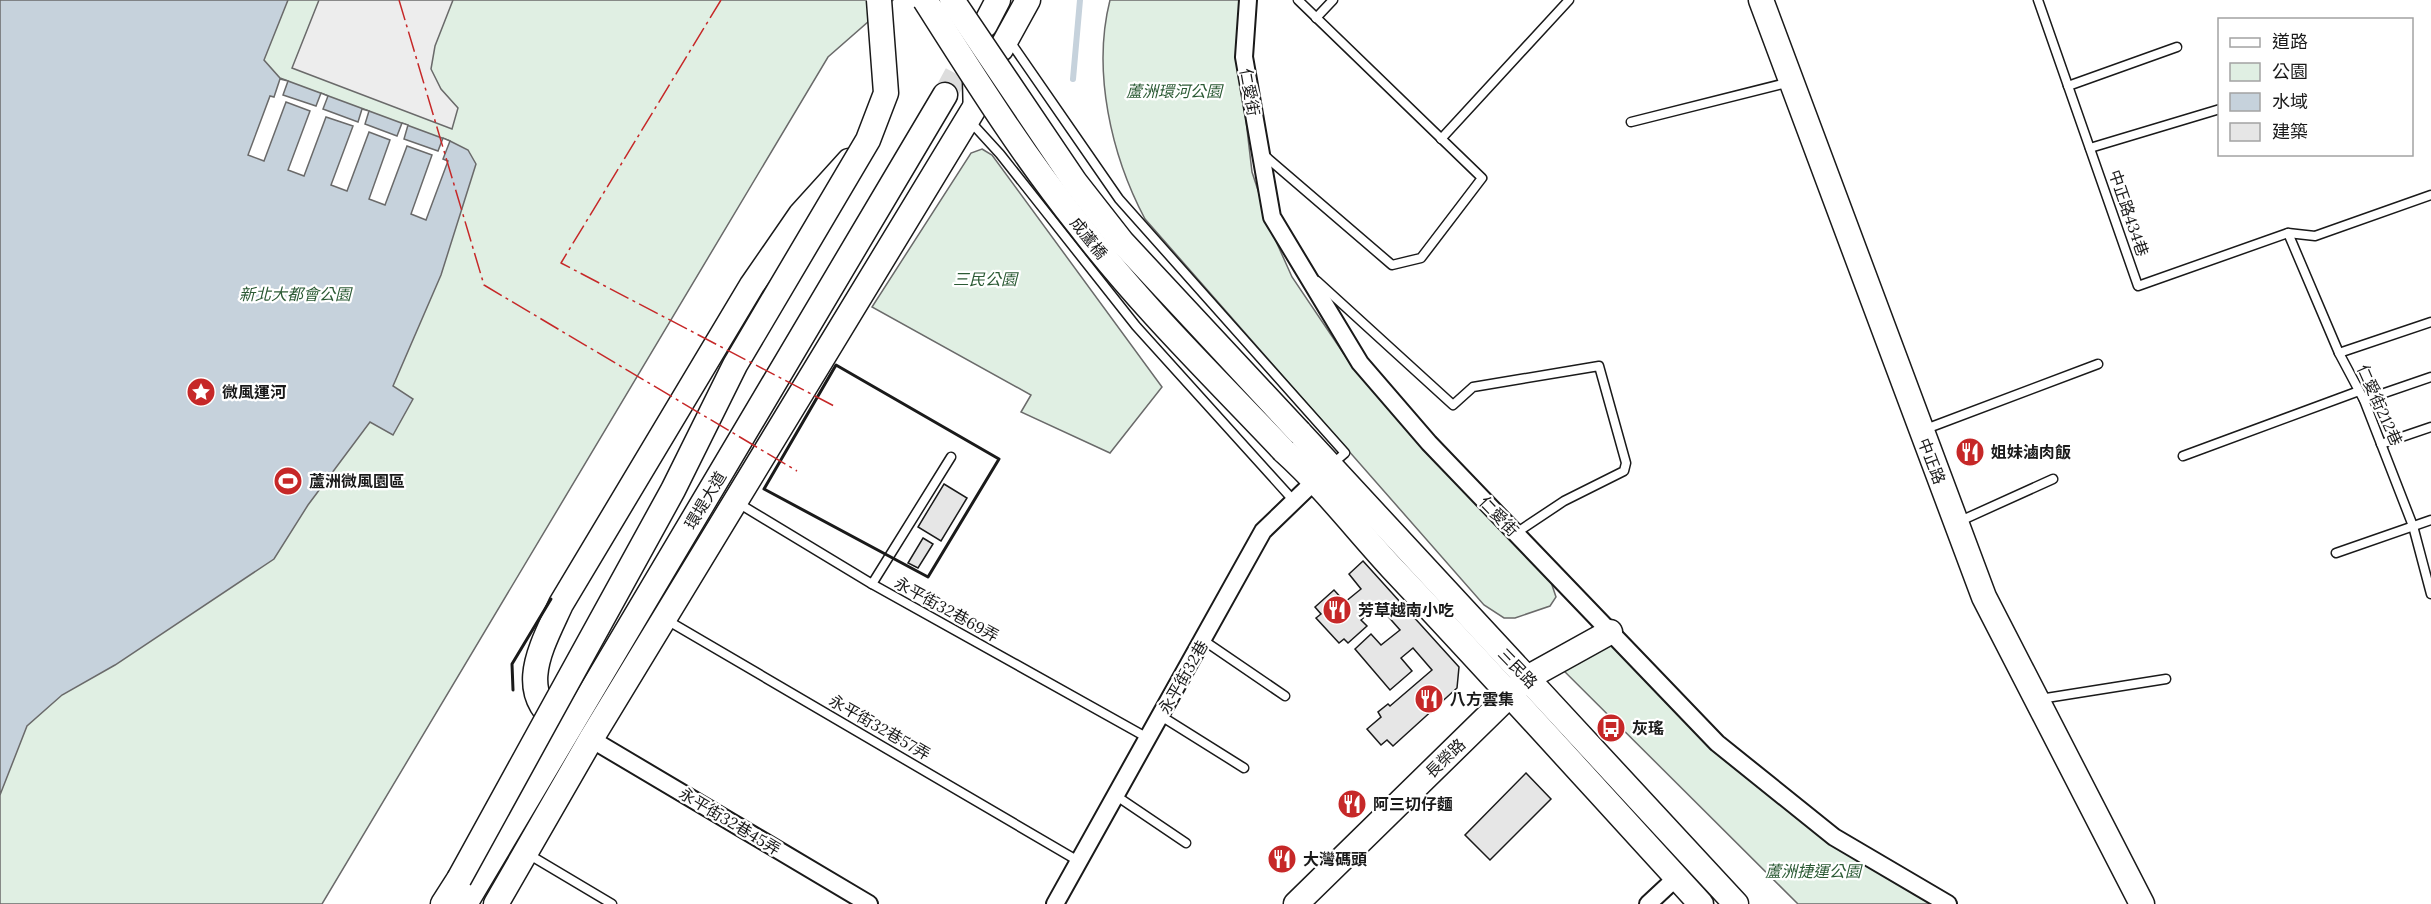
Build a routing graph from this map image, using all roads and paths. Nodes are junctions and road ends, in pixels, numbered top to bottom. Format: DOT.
graph roads {
  1 [pos="879,0"];
  2 [pos="925,0"];
  3 [pos="952,0"];
  4 [pos="998,0"];
  5 [pos="1028,0"];
  6 [pos="1248,0"];
  7 [pos="1298,0"];
  8 [pos="1333,0"];
  9 [pos="1569,0"];
  10 [pos="1761,0"];
  11 [pos="2038,0"];
  12 [pos="1316,18"];
  13 [pos="985,25"];
  14 [pos="1004,43"];
  15 [pos="2177,47"];
  16 [pos="1790,81"];
  17 [pos="2068,86"];
  18 [pos="945,95"];
  19 [pos="2218,110"];
  20 [pos="972,113"];
  21 [pos="1631,122"];
  22 [pos="1441,139"];
  23 [pos="868,140"];
  24 [pos="2090,148"];
  25 [pos="1261,153"];
  26 [pos="2431,195"];
  27 [pos="2288,233"];
  28 [pos="1298,263"];
  29 [pos="2431,322"];
  30 [pos="2339,353"];
  31 [pos="2098,364"];
  32 [pos="2431,377"];
  33 [pos="2359,391"];
  34 [pos="2364,400"];
  35 [pos="2431,428"];
  36 [pos="1920,431"];
  37 [pos="1299,432"];
  38 [pos="2381,444"];
  39 [pos="1284,451"];
  40 [pos="951,456"];
  41 [pos="2183,456"];
  42 [pos="1323,473"];
  43 [pos="2053,479"];
  44 [pos="1294,501"];
  45 [pos="736,503"];
  46 [pos="2431,520"];
  47 [pos="1955,523"];
  48 [pos="2413,526"];
  49 [pos="1516,533"];
  50 [pos="2336,554"];
  51 [pos="872,584"];
  52 [pos="2431,594"];
  53 [pos="665,618"];
  54 [pos="1610,632"];
  55 [pos="1203,640"];
  56 [pos="2166,679"];
  57 [pos="1519,686"];
  58 [pos="1285,696"];
  59 [pos="2036,700"];
  60 [pos="1161,716"];
  61 [pos="568,730"];
  62 [pos="1146,737"];
  63 [pos="591,739"];
  64 [pos="1244,768"];
  65 [pos="1115,795"];
  66 [pos="1186,843"];
  67 [pos="525,853"];
  68 [pos="1080,862"];
  69 [pos="1677,877"];
  70 [pos="443,904"];
  71 [pos="465,904"];
  72 [pos="496,904"];
  73 [pos="612,904"];
  74 [pos="869,904"];
  75 [pos="1055,904"];
  76 [pos="1296,904"];
  77 [pos="1648,904"];
  78 [pos="1701,904"];
  79 [pos="1736,904"];
  80 [pos="1948,904"];
  81 [pos="2142,904"];
  1 -- 23 [label="main road, bridge"];
  2 -- 39 [label="main road, 成蘆橋, bridge"];
  3 -- 37 [label="main road, 成蘆橋, bridge"];
  4 -- 13 [label="main road"];
  5 -- 14 [label="main road"];
  6 -- 25 [label="street, 仁愛街"];
  7 -- 12 [label="lane"];
  8 -- 12 [label="lane"];
  9 -- 22 [label="lane"];
  10 -- 16 [label="main road, 中正路"];
  11 -- 17 [label="lane, 中正路434巷"];
  12 -- 22 [label="lane"];
  14 -- 20 [label="lane"];
  14 -- 42 [label="lane"];
  15 -- 17 [label="lane"];
  16 -- 21 [label="lane"];
  16 -- 36 [label="main road, 中正路"];
  17 -- 24 [label="lane, 中正路434巷"];
  18 -- 61 [label="main road, 環堤大道"];
  19 -- 24 [label="lane"];
  20 -- 44 [label="lane"];
  20 -- 45 [label="main road, 環堤大道"];
  22 -- 25 [label="lane"];
  23 -- 61 [label="main road, bridge"];
  23 -- 70 [label="main road, bridge"];
  24 -- 27 [label="lane, 中正路434巷"];
  25 -- 28 [label="street, 仁愛街"];
  26 -- 27 [label="lane"];
  27 -- 30 [label="lane, 仁愛街212巷"];
  28 -- 49 [label="street, 仁愛街"];
  28 -- 49 [label="lane"];
  29 -- 30 [label="lane"];
  30 -- 33 [label="lane, 仁愛街212巷"];
  31 -- 36 [label="lane"];
  32 -- 34 [label="lane"];
  33 -- 34 [label="lane, 仁愛街212巷"];
  33 -- 41 [label="lane"];
  34 -- 38 [label="lane, 仁愛街212巷"];
  35 -- 38 [label="lane"];
  36 -- 47 [label="main road, 中正路"];
  37 -- 42 [label="main road, 三民路"];
  38 -- 48 [label="lane, 仁愛街212巷"];
  39 -- 42 [label="main road, 三民路"];
  40 -- 51 [label="lane"];
  42 -- 44 [label="street, 永平街32巷"];
  42 -- 57 [label="main road, 三民路"];
  43 -- 47 [label="lane"];
  44 -- 55 [label="street, 永平街32巷"];
  45 -- 51 [label="lane, 永平街32巷69弄"];
  45 -- 53 [label="main road, 環堤大道"];
  46 -- 48 [label="lane"];
  47 -- 59 [label="main road, 中正路"];
  48 -- 50 [label="lane"];
  48 -- 52 [label="lane, 仁愛街212巷"];
  49 -- 54 [label="street, 仁愛街"];
  51 -- 62 [label="lane, 永平街32巷69弄"];
  53 -- 63 [label="main road, 環堤大道"];
  53 -- 68 [label="lane, 永平街32巷57弄"];
  54 -- 57 [label="main road, 長榮路"];
  54 -- 80 [label="street, 仁愛街"];
  55 -- 58 [label="lane"];
  55 -- 60 [label="street, 永平街32巷"];
  56 -- 59 [label="lane"];
  57 -- 69 [label="main road, 三民路"];
  57 -- 76 [label="main road, 長榮路"];
  57 -- 79 [label="main road, 三民路"];
  59 -- 81 [label="main road, 中正路"];
  60 -- 62 [label="street, 永平街32巷"];
  60 -- 64 [label="lane"];
  61 -- 63 [label="main road"];
  61 -- 71 [label="main road, 環堤大道"];
  62 -- 65 [label="street, 永平街32巷"];
  63 -- 67 [label="main road, 環堤大道"];
  63 -- 74 [label="street, 永平街32巷45弄"];
  65 -- 66 [label="lane"];
  65 -- 68 [label="street, 永平街32巷"];
  67 -- 72 [label="main road, 環堤大道"];
  67 -- 73 [label="lane"];
  68 -- 75 [label="street, 永平街32巷"];
  69 -- 77 [label="street"];
  69 -- 78 [label="main road, 三民路"];
}
